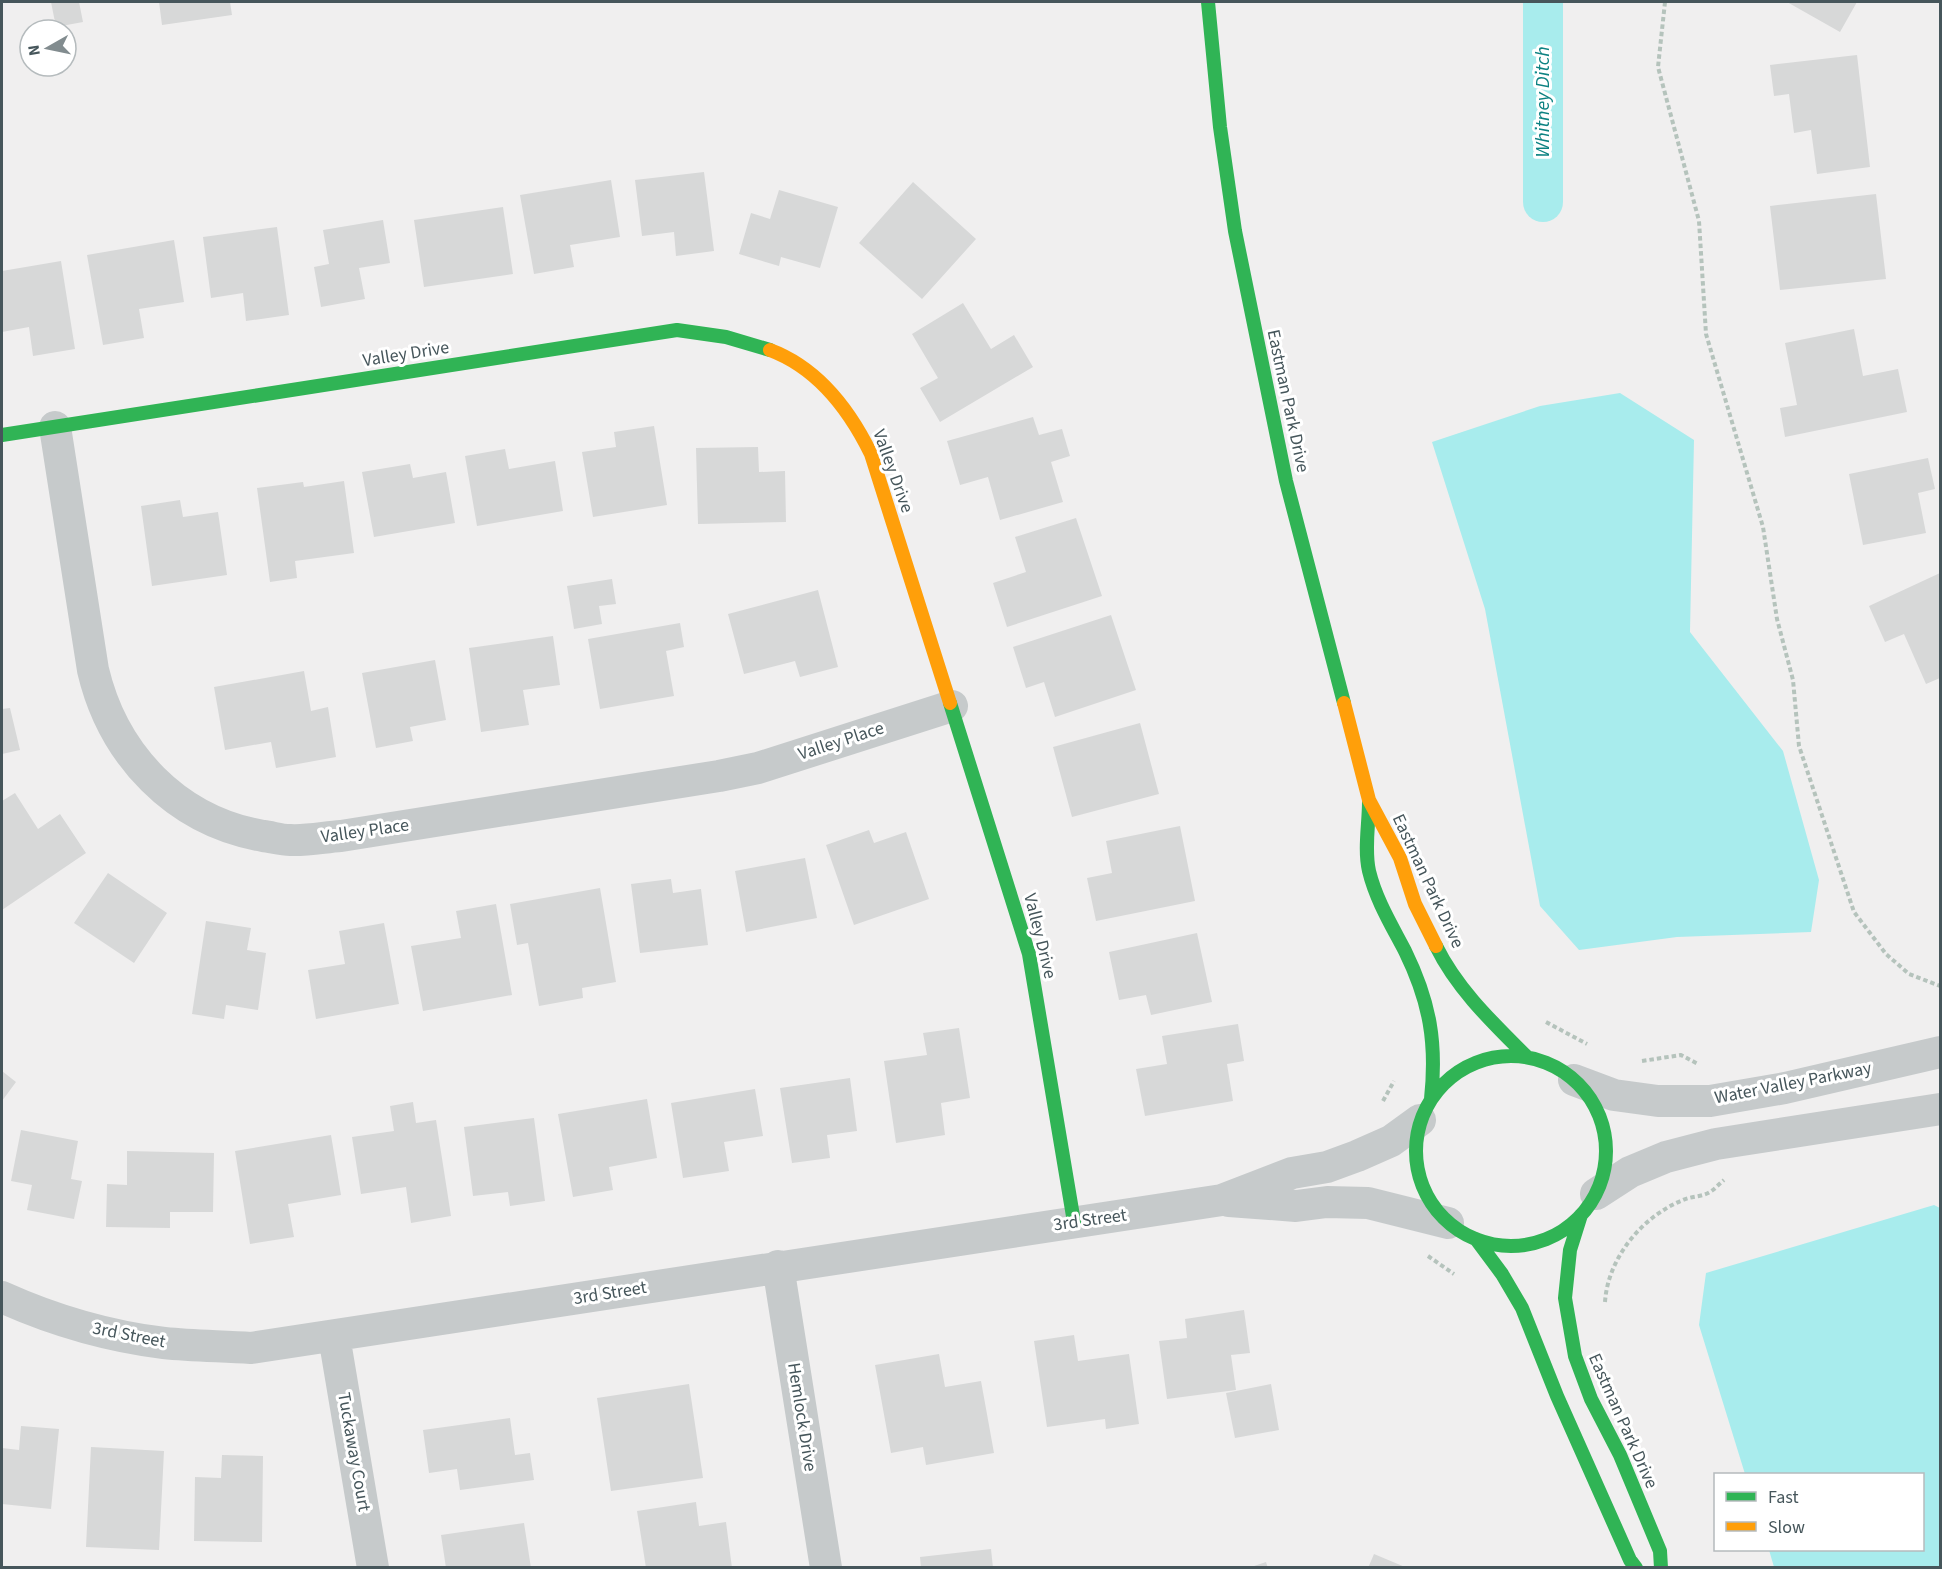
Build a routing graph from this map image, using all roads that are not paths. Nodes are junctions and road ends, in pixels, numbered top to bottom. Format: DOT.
graph roads {
  1 [pos="1208,2"];
  2 [pos="55,427"];
  3 [pos="2,435"];
  4 [pos="952,706"];
  5 [pos="1369,800"];
  6 [pos="1941,1052"];
  7 [pos="1527,1057"];
  8 [pos="1575,1080"];
  9 [pos="1426,1109"];
  10 [pos="1941,1109"];
  11 [pos="1222,1200"];
  12 [pos="1589,1204"];
  13 [pos="1074,1222"];
  14 [pos="1448,1223"];
  15 [pos="1476,1239"];
  16 [pos="778,1266"];
  17 [pos="2,1297"];
  18 [pos="334,1336"];
  19 [pos="373,1568"];
  20 [pos="826,1568"];
  21 [pos="1636,1568"];
  22 [pos="1661,1568"];
  1 -- 5 [label="street, Eastman Park Drive"];
  2 -- 3 [label="street, Valley Drive"];
  2 -- 4 [label="street, Valley Drive"];
  2 -- 4 [label="street, Valley Place"];
  4 -- 13 [label="street, Valley Drive"];
  5 -- 7 [label="street, Eastman Park Drive"];
  5 -- 9 [label="street, Eastman Park Drive"];
  6 -- 8 [label="street, Water Valley Parkway"];
  7 -- 8 [label="street"];
  7 -- 9 [label="street"];
  8 -- 12 [label="street"];
  9 -- 11 [label="street, 3rd Street"];
  9 -- 14 [label="street"];
  10 -- 12 [label="street"];
  11 -- 13 [label="street, 3rd Street"];
  11 -- 14 [label="street, 3rd Street"];
  12 -- 15 [label="street"];
  12 -- 22 [label="street, Eastman Park Drive"];
  13 -- 16 [label="street, 3rd Street"];
  14 -- 15 [label="street"];
  15 -- 21 [label="street"];
  16 -- 18 [label="street, 3rd Street"];
  16 -- 20 [label="street, Hemlock Drive"];
  17 -- 18 [label="street, 3rd Street"];
  18 -- 19 [label="street, Tuckaway Court"];
}
